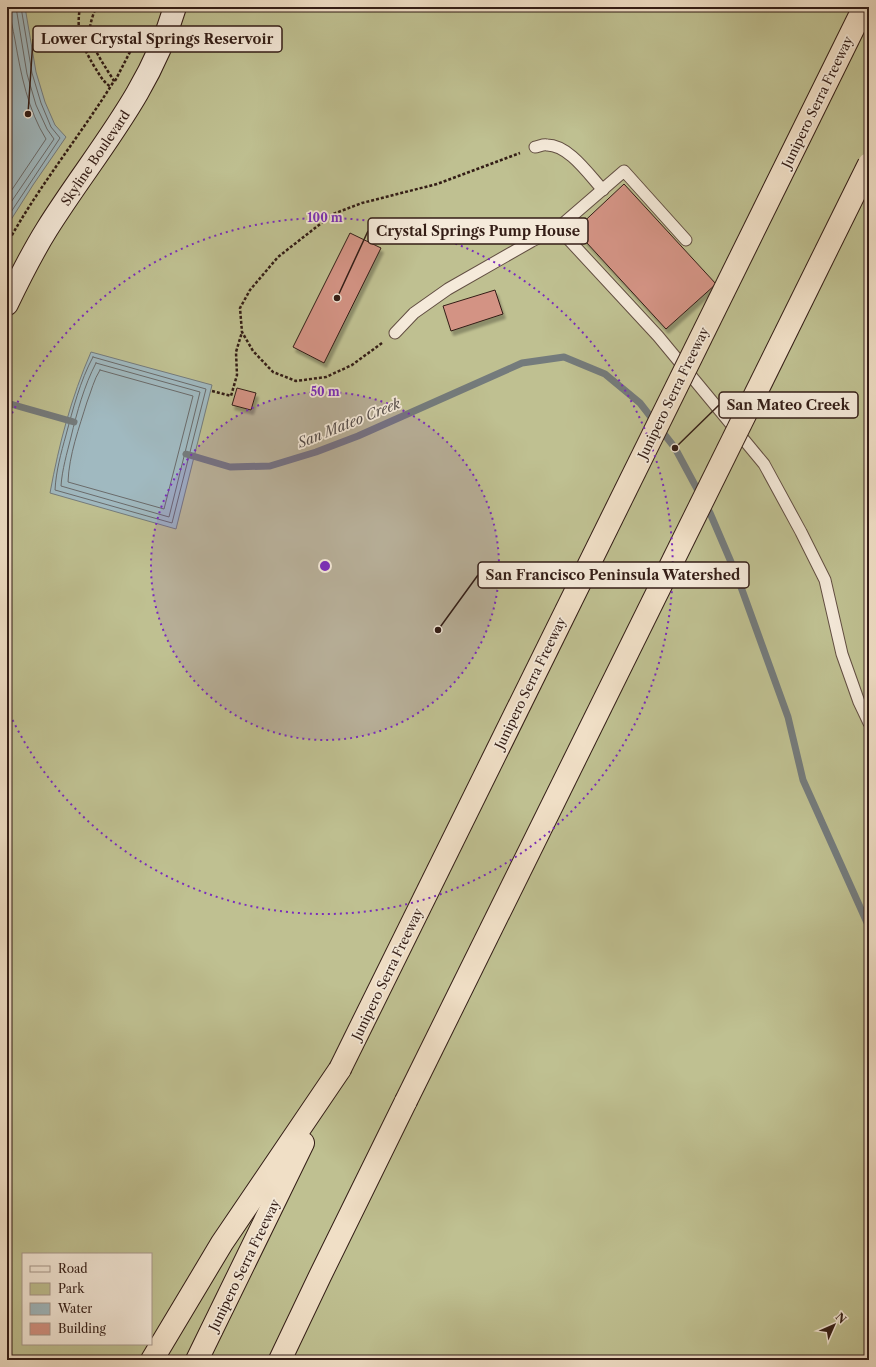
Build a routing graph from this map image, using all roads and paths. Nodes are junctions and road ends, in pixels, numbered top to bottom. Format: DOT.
graph roads {
  1 [pos="80,7"];
  2 [pos="96,7"];
  3 [pos="175,7"];
  4 [pos="864,7"];
  5 [pos="132,48"];
  6 [pos="114,81"];
  7 [pos="110,88"];
  8 [pos="535,147"];
  9 [pos="869,164"];
  10 [pos="603,190"];
  11 [pos="558,228"];
  12 [pos="686,240"];
  13 [pos="7,244"];
  14 [pos="7,304"];
  15 [pos="242,332"];
  16 [pos="395,333"];
  17 [pos="212,391"];
  18 [pos="869,723"];
  19 [pos="340,1069"];
  20 [pos="152,1360"];
  21 [pos="197,1360"];
  22 [pos="280,1360"];
  1 -- 7 [label="path"];
  2 -- 6 [label="path"];
  3 -- 14 [label="street, Skyline Boulevard"];
  4 -- 19 [label="highway, Junipero Serra Freeway, bridge"];
  5 -- 6 [label="path"];
  6 -- 7 [label="path"];
  7 -- 13 [label="path"];
  8 -- 10 [label="lane"];
  8 -- 15 [label="path"];
  9 -- 22 [label="highway, bridge"];
  10 -- 11 [label="lane"];
  10 -- 12 [label="lane"];
  11 -- 16 [label="lane"];
  11 -- 18 [label="lane"];
  15 -- 16 [label="path"];
  15 -- 17 [label="path"];
  19 -- 20 [label="highway"];
  19 -- 21 [label="highway, Junipero Serra Freeway"];
}
